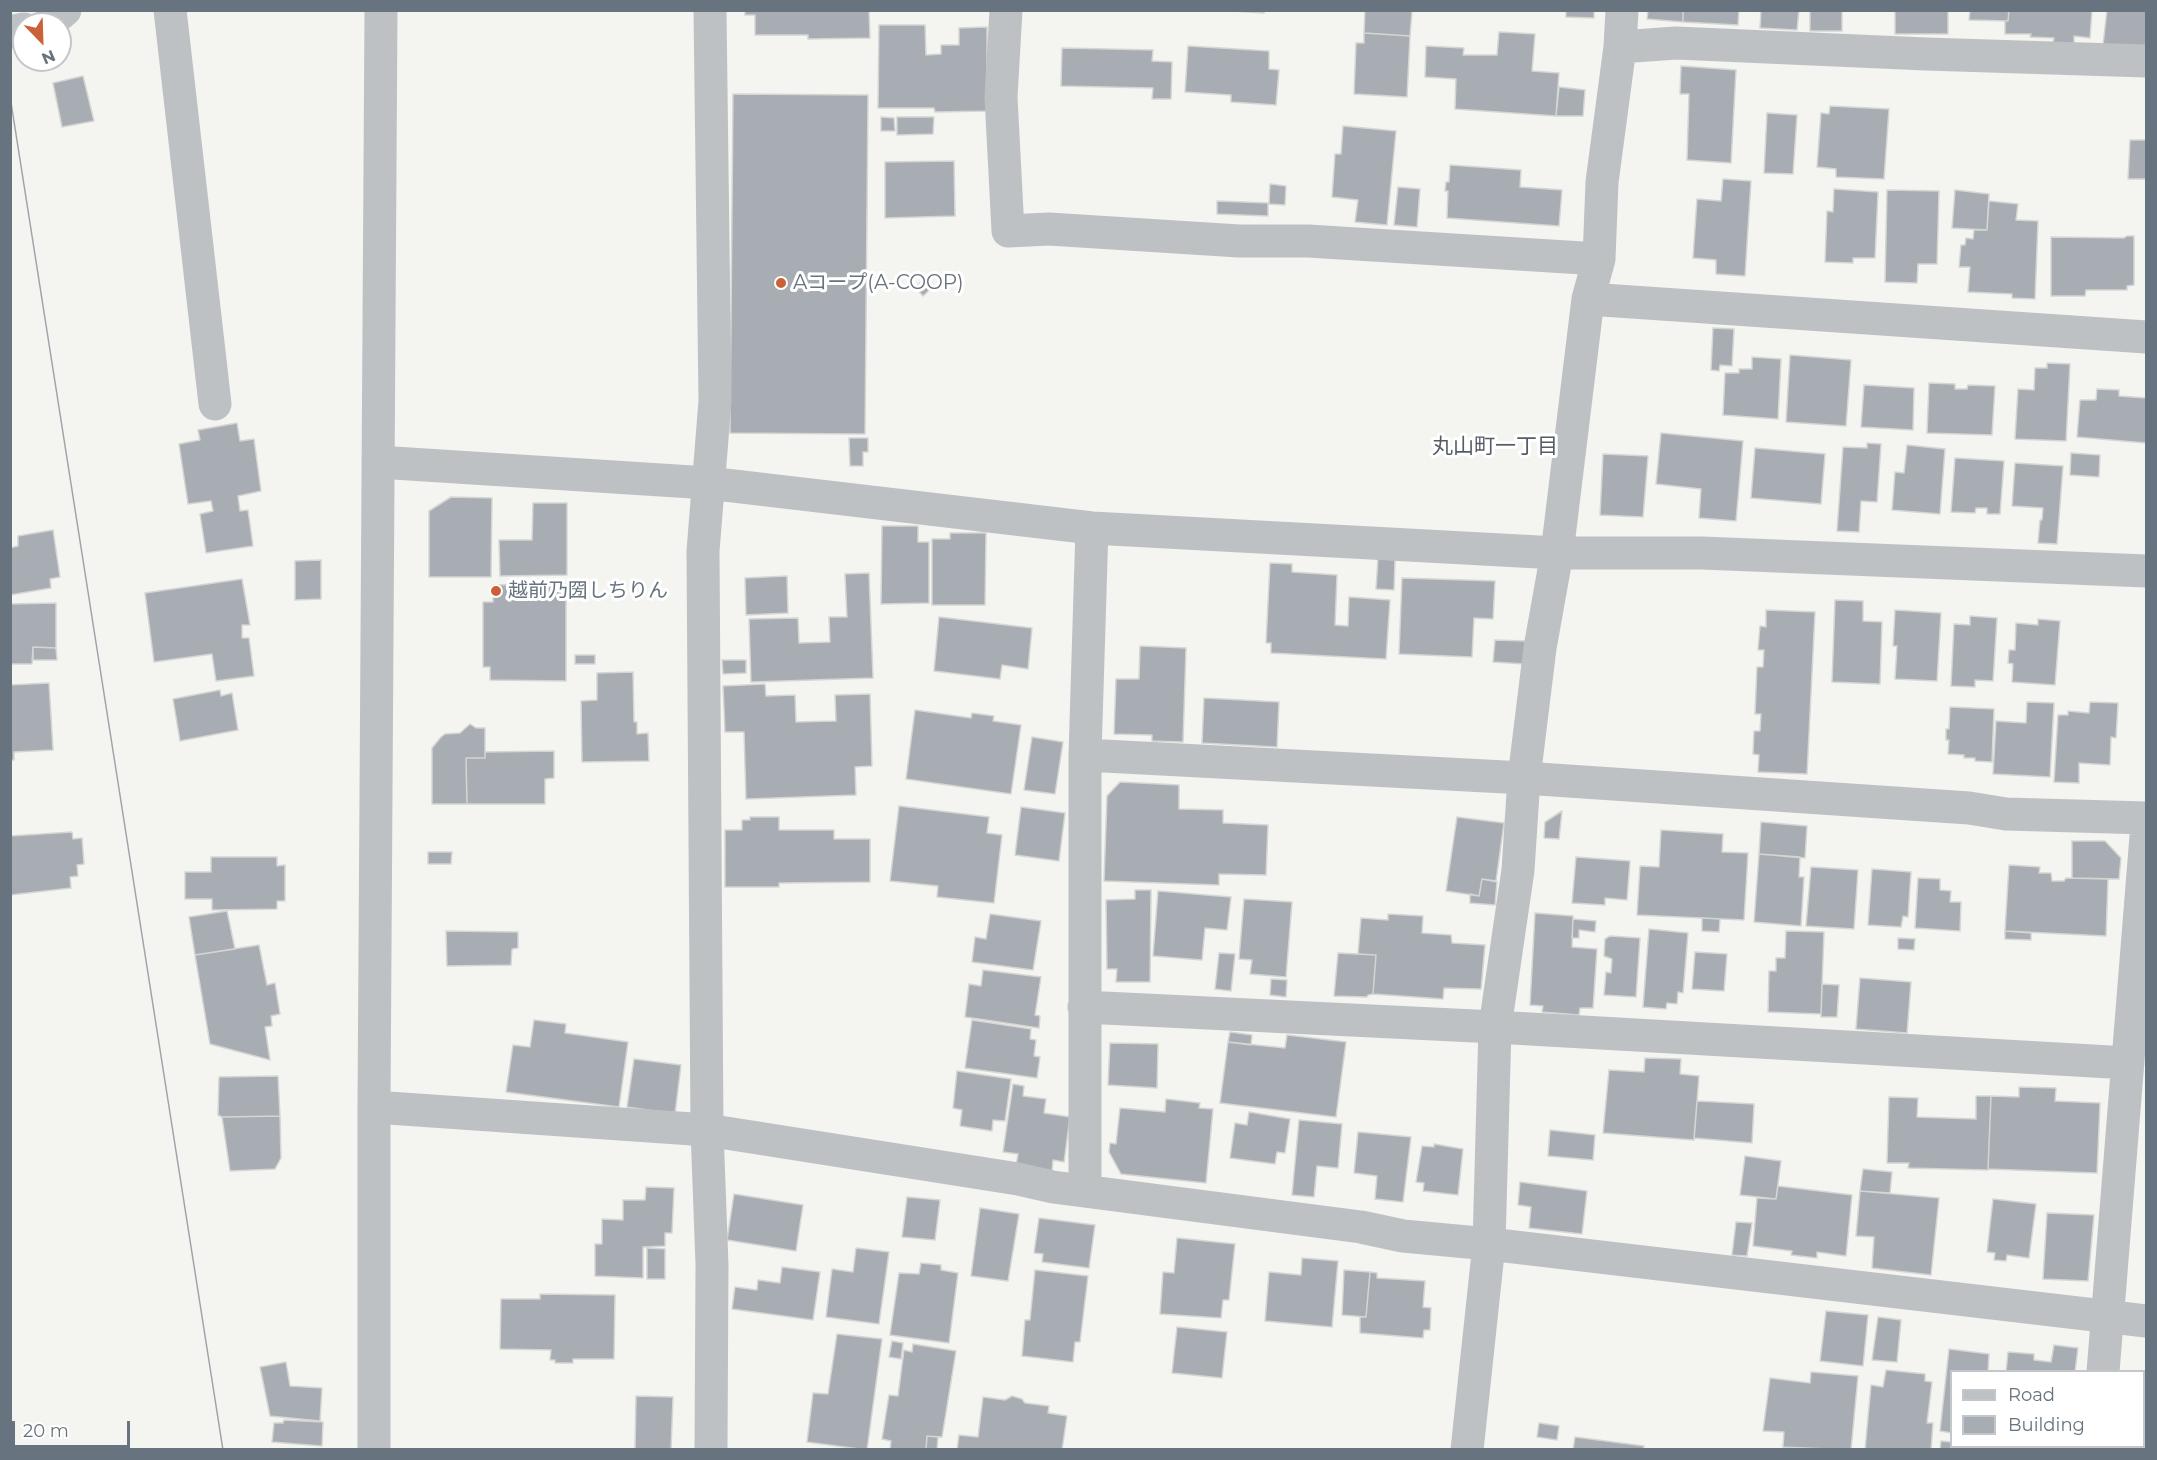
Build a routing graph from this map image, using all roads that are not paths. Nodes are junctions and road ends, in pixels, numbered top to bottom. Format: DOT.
graph roads {
  1 [pos="170,10"];
  2 [pos="381,10"];
  3 [pos="710,10"];
  4 [pos="1006,10"];
  5 [pos="1622,10"];
  6 [pos="1620,47"];
  7 [pos="2146,61"];
  8 [pos="1599,259"];
  9 [pos="1588,298"];
  10 [pos="2146,337"];
  11 [pos="215,404"];
  12 [pos="378,462"];
  13 [pos="708,483"];
  14 [pos="1092,528"];
  15 [pos="1557,553"];
  16 [pos="2146,571"];
  17 [pos="1085,755"];
  18 [pos="1524,778"];
  19 [pos="2146,818"];
  20 [pos="2146,836"];
  21 [pos="1084,1007"];
  22 [pos="1495,1027"];
  23 [pos="2128,1063"];
  24 [pos="374,1107"];
  25 [pos="707,1130"];
  26 [pos="1085,1191"];
  27 [pos="1489,1244"];
  28 [pos="2108,1316"];
  29 [pos="2146,1320"];
  30 [pos="2103,1370"];
  31 [pos="374,1449"];
  32 [pos="711,1449"];
  33 [pos="1467,1449"];
  1 -- 11 [label="street"];
  2 -- 12 [label="street"];
  3 -- 13 [label="street"];
  4 -- 8 [label="street"];
  5 -- 6 [label="street"];
  6 -- 7 [label="street"];
  6 -- 8 [label="street"];
  8 -- 9 [label="street"];
  9 -- 10 [label="street"];
  9 -- 15 [label="street"];
  12 -- 13 [label="street"];
  12 -- 24 [label="street"];
  13 -- 14 [label="street"];
  13 -- 25 [label="street"];
  14 -- 15 [label="street"];
  14 -- 17 [label="street"];
  15 -- 16 [label="street"];
  15 -- 18 [label="street"];
  17 -- 18 [label="street"];
  17 -- 21 [label="street"];
  18 -- 19 [label="street"];
  18 -- 22 [label="street"];
  20 -- 23 [label="street"];
  21 -- 22 [label="street"];
  21 -- 26 [label="street"];
  22 -- 23 [label="street"];
  22 -- 27 [label="street"];
  23 -- 28 [label="street"];
  24 -- 25 [label="street"];
  24 -- 31 [label="street"];
  25 -- 26 [label="street"];
  25 -- 32 [label="street"];
  26 -- 27 [label="street"];
  27 -- 28 [label="street"];
  27 -- 33 [label="street"];
  28 -- 29 [label="street"];
  28 -- 30 [label="street"];
}
